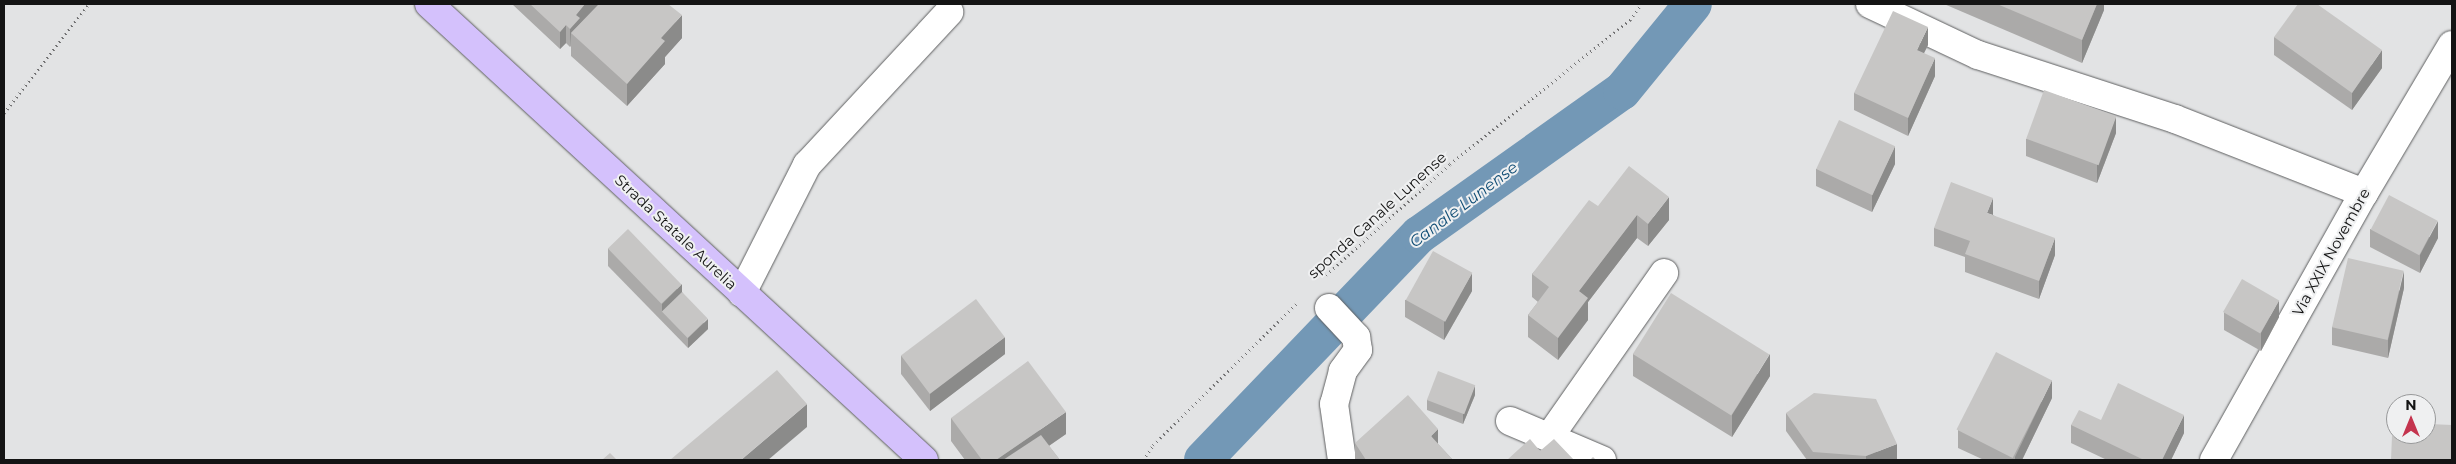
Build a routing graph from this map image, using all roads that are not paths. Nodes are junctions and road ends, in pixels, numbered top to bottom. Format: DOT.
graph roads {
  1 [pos="429,4"];
  2 [pos="1870,4"];
  3 [pos="949,12"];
  4 [pos="2452,45"];
  5 [pos="2364,193"];
  6 [pos="1664,273"];
  7 [pos="742,293"];
  8 [pos="1329,308"];
  9 [pos="1510,421"];
  10 [pos="1550,436"];
  11 [pos="924,460"];
  12 [pos="1342,460"];
  13 [pos="1602,460"];
  14 [pos="2214,460"];
  1 -- 7 [label="main road, Strada Statale Aurelia"];
  2 -- 5 [label="street"];
  3 -- 7 [label="street"];
  4 -- 5 [label="street, Via XXIX Novembre"];
  5 -- 14 [label="street, Via XXIX Novembre"];
  6 -- 10 [label="street"];
  7 -- 11 [label="main road, Strada Statale Aurelia"];
  8 -- 12 [label="street"];
  9 -- 10 [label="street"];
  10 -- 13 [label="street"];
}
